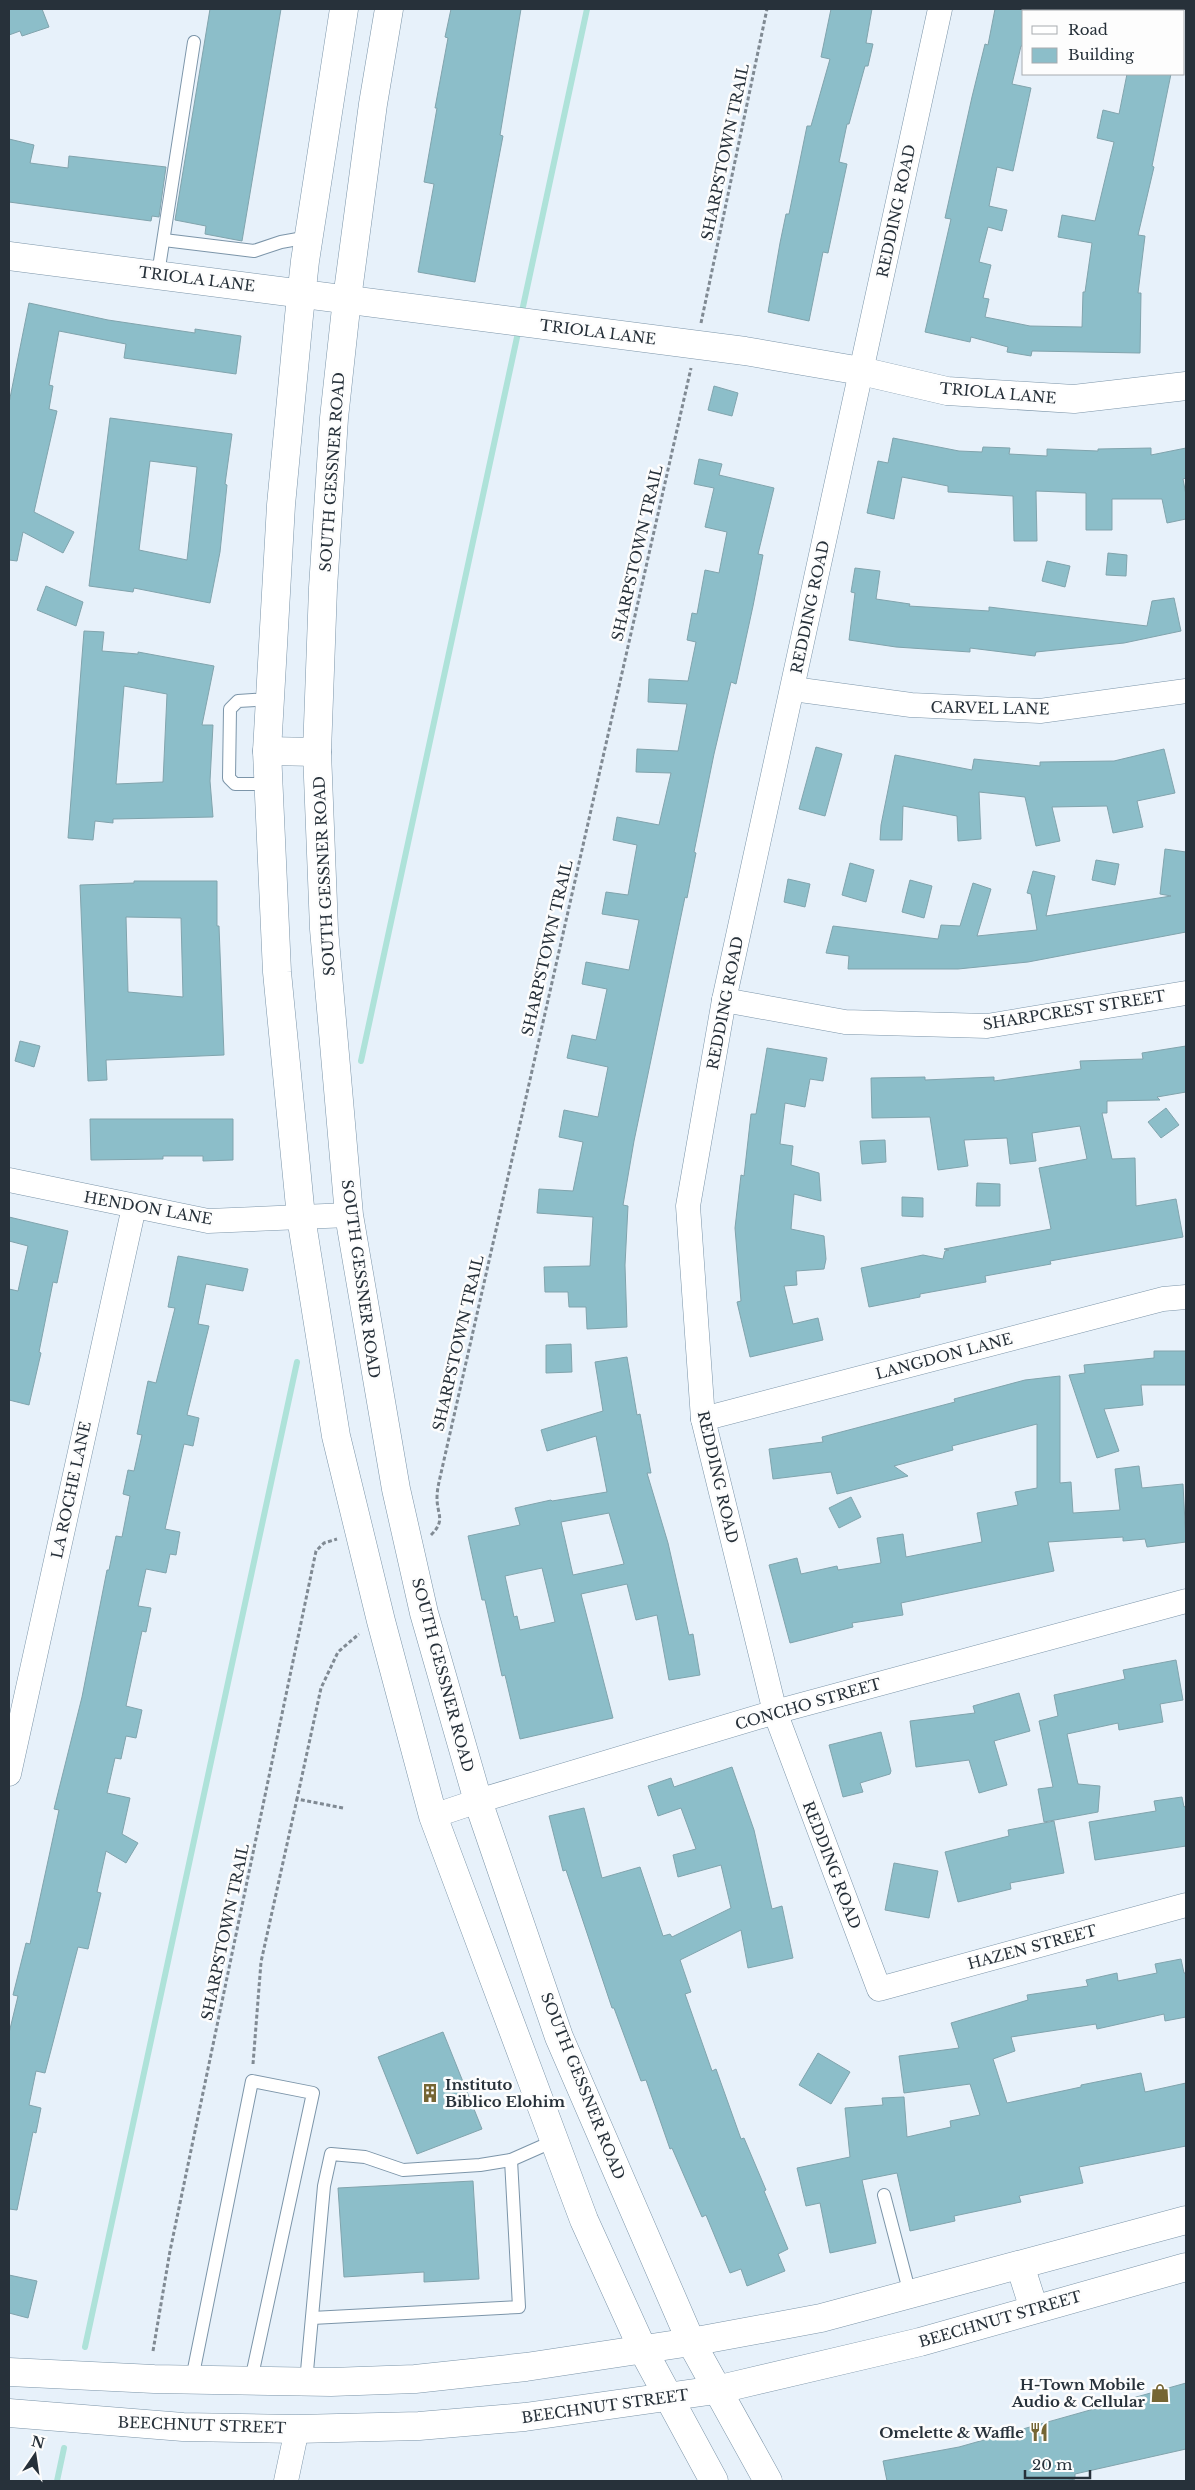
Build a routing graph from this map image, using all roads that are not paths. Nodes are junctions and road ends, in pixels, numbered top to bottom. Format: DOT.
graph roads {
  1 [pos="344,9"];
  2 [pos="390,9"];
  3 [pos="940,9"];
  4 [pos="194,42"];
  5 [pos="309,237"];
  6 [pos="164,240"];
  7 [pos="9,256"];
  8 [pos="158,274"];
  9 [pos="301,292"];
  10 [pos="347,298"];
  11 [pos="861,370"];
  12 [pos="1186,386"];
  13 [pos="793,689"];
  14 [pos="1186,691"];
  15 [pos="270,700"];
  16 [pos="267,752"];
  17 [pos="317,752"];
  18 [pos="269,784"];
  19 [pos="1186,994"];
  20 [pos="724,1000"];
  21 [pos="9,1180"];
  22 [pos="134,1207"];
  23 [pos="349,1216"];
  24 [pos="301,1217"];
  25 [pos="1186,1297"];
  26 [pos="703,1419"];
  27 [pos="1186,1601"];
  28 [pos="775,1712"];
  29 [pos="9,1774"];
  30 [pos="478,1800"];
  31 [pos="433,1816"];
  32 [pos="1186,1905"];
  33 [pos="879,1989"];
  34 [pos="554,2141"];
  35 [pos="511,2160"];
  36 [pos="884,2195"];
  37 [pos="1186,2220"];
  38 [pos="1020,2264"];
  39 [pos="1186,2267"];
  40 [pos="910,2294"];
  41 [pos="1034,2309"];
  42 [pos="312,2318"];
  43 [pos="691,2342"];
  44 [pos="643,2350"];
  45 [pos="9,2372"];
  46 [pos="192,2379"];
  47 [pos="251,2380"];
  48 [pos="306,2382"];
  49 [pos="716,2390"];
  50 [pos="668,2398"];
  51 [pos="9,2413"];
  52 [pos="297,2429"];
  53 [pos="286,2481"];
  54 [pos="714,2481"];
  55 [pos="768,2481"];
  1 -- 5 [label="main road"];
  2 -- 10 [label="main road, SOUTH GESSNER ROAD"];
  3 -- 11 [label="street, REDDING ROAD"];
  4 -- 6 [label="lane"];
  5 -- 6 [label="lane"];
  5 -- 9 [label="main road"];
  6 -- 8 [label="lane"];
  7 -- 8 [label="main road, TRIOLA LANE"];
  8 -- 9 [label="main road, TRIOLA LANE"];
  9 -- 10 [label="main road, TRIOLA LANE"];
  9 -- 15 [label="main road"];
  10 -- 11 [label="main road, TRIOLA LANE"];
  10 -- 17 [label="main road, SOUTH GESSNER ROAD"];
  11 -- 12 [label="main road, TRIOLA LANE"];
  11 -- 13 [label="street, REDDING ROAD"];
  13 -- 14 [label="street, CARVEL LANE"];
  13 -- 20 [label="street, REDDING ROAD"];
  15 -- 16 [label="main road"];
  15 -- 18 [label="lane"];
  16 -- 17 [label="main road"];
  16 -- 18 [label="main road"];
  17 -- 23 [label="main road, SOUTH GESSNER ROAD"];
  18 -- 24 [label="main road"];
  19 -- 20 [label="street, SHARPCREST STREET"];
  20 -- 26 [label="street, REDDING ROAD"];
  21 -- 22 [label="street, HENDON LANE"];
  22 -- 24 [label="street, HENDON LANE"];
  22 -- 29 [label="street, LA ROCHE LANE"];
  23 -- 24 [label="street, HENDON LANE"];
  23 -- 30 [label="main road, SOUTH GESSNER ROAD"];
  24 -- 31 [label="main road"];
  25 -- 26 [label="street, LANGDON LANE"];
  26 -- 28 [label="street, REDDING ROAD"];
  27 -- 28 [label="street, CONCHO STREET"];
  28 -- 30 [label="street, CONCHO STREET"];
  28 -- 33 [label="street, REDDING ROAD"];
  30 -- 31 [label="street, CONCHO STREET"];
  30 -- 43 [label="main road, SOUTH GESSNER ROAD"];
  31 -- 34 [label="main road"];
  32 -- 33 [label="street, HAZEN STREET"];
  34 -- 35 [label="lane"];
  34 -- 44 [label="main road"];
  35 -- 42 [label="lane"];
  35 -- 42 [label="lane"];
  36 -- 40 [label="lane"];
  37 -- 38 [label="main road"];
  38 -- 40 [label="main road"];
  38 -- 41 [label="main road"];
  39 -- 41 [label="main road, BEECHNUT STREET"];
  40 -- 43 [label="main road"];
  41 -- 49 [label="main road, BEECHNUT STREET"];
  42 -- 48 [label="lane"];
  43 -- 44 [label="main road"];
  43 -- 49 [label="main road, SOUTH GESSNER ROAD"];
  44 -- 48 [label="main road"];
  44 -- 50 [label="main road"];
  45 -- 46 [label="main road"];
  46 -- 47 [label="main road"];
  46 -- 47 [label="lane"];
  47 -- 48 [label="main road"];
  49 -- 50 [label="main road, BEECHNUT STREET"];
  49 -- 55 [label="main road, SOUTH GESSNER ROAD"];
  50 -- 52 [label="main road, BEECHNUT STREET"];
  50 -- 54 [label="main road"];
  51 -- 52 [label="main road, BEECHNUT STREET"];
  52 -- 53 [label="street"];
}
